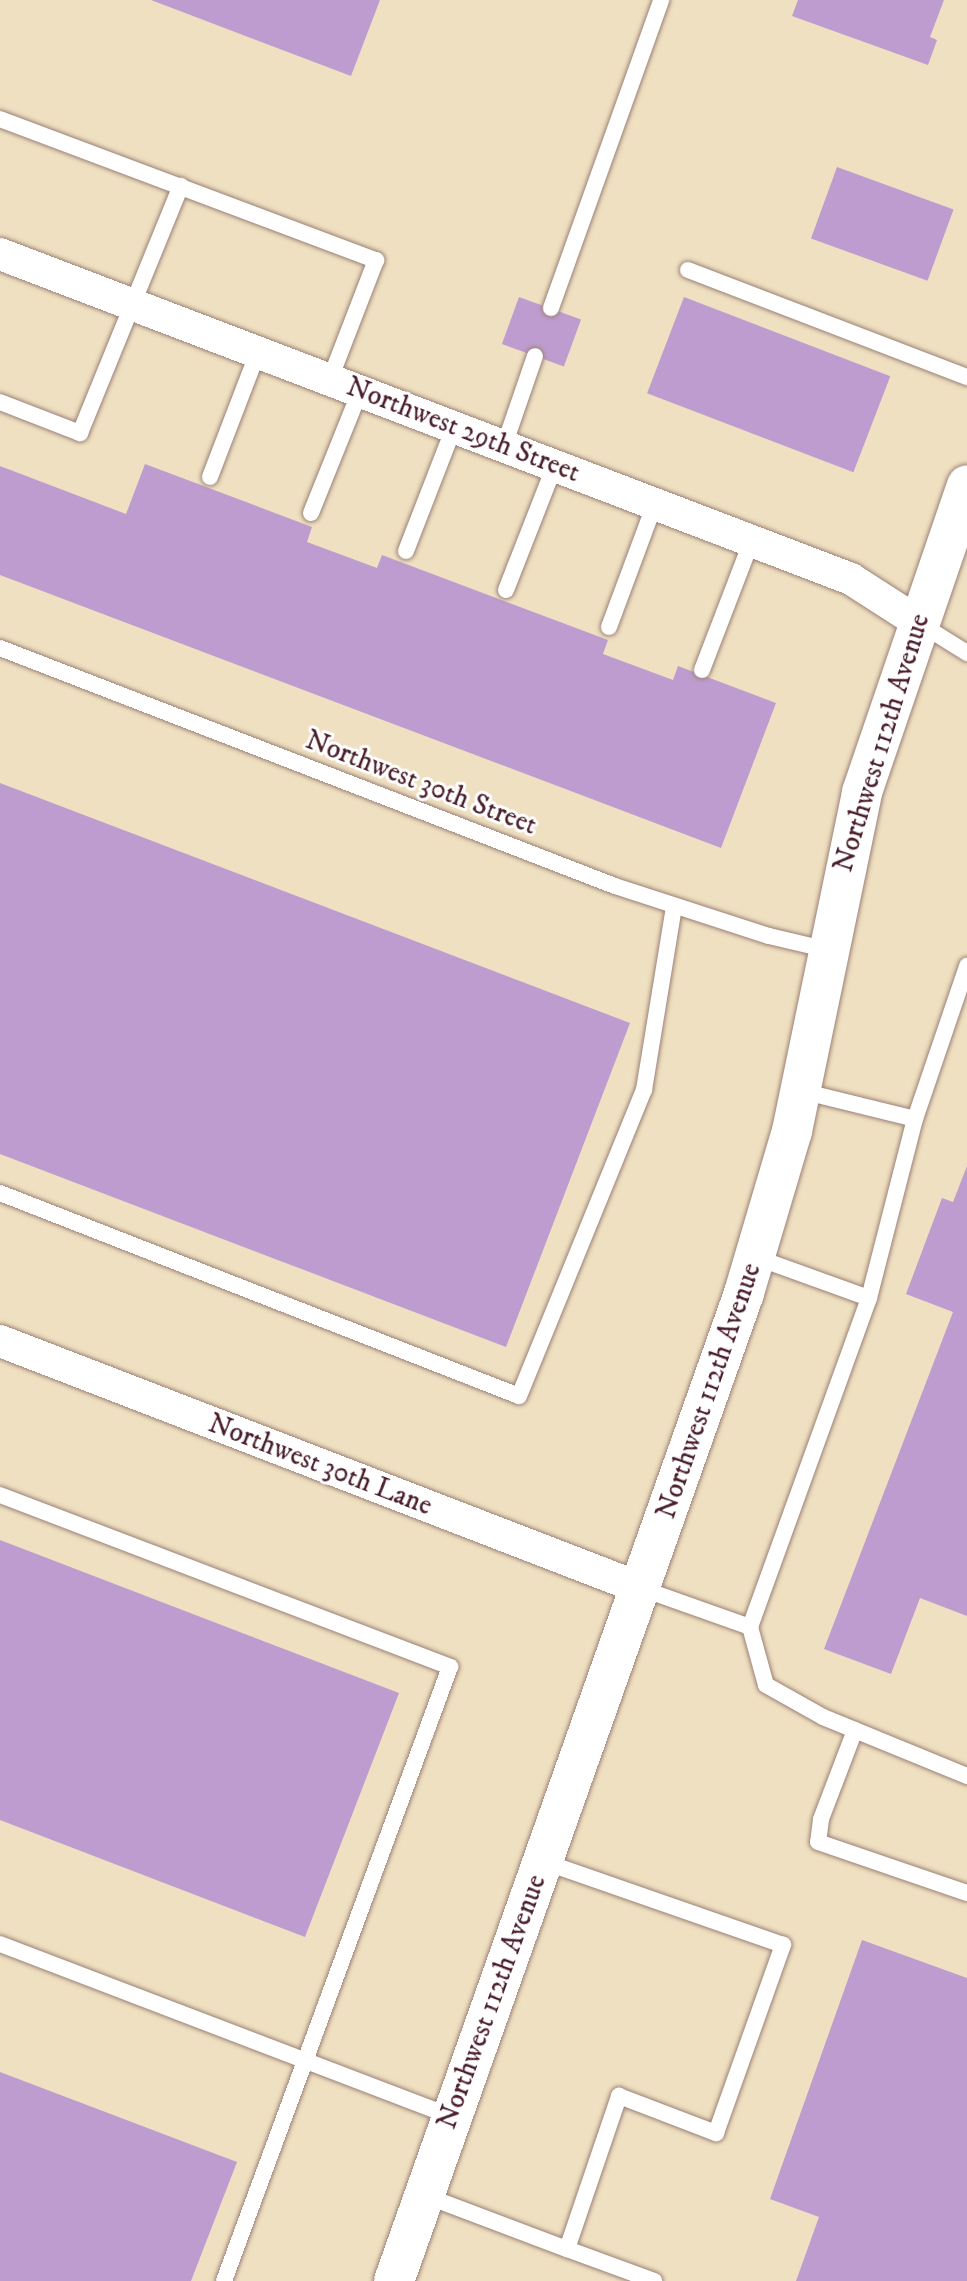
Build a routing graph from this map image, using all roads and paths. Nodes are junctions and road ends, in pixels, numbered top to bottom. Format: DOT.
graph roads {
  1 [pos="661,0"];
  2 [pos="0,119"];
  3 [pos="181,186"];
  4 [pos="0,254"];
  5 [pos="688,270"];
  6 [pos="133,304"];
  7 [pos="551,308"];
  8 [pos="258,352"];
  9 [pos="535,356"];
  10 [pos="967,377"];
  11 [pos="330,379"];
  12 [pos="360,391"];
  13 [pos="0,402"];
  14 [pos="454,427"];
  15 [pos="504,446"];
  16 [pos="555,465"];
  17 [pos="210,477"];
  18 [pos="967,485"];
  19 [pos="655,503"];
  20 [pos="311,513"];
  21 [pos="752,540"];
  22 [pos="406,551"];
  23 [pos="506,590"];
  24 [pos="918,622"];
  25 [pos="609,627"];
  26 [pos="0,648"];
  27 [pos="967,653"];
  28 [pos="702,670"];
  29 [pos="674,906"];
  30 [pos="828,950"];
  31 [pos="967,966"];
  32 [pos="801,1091"];
  33 [pos="915,1119"];
  34 [pos="0,1193"];
  35 [pos="755,1257"];
  36 [pos="869,1298"];
  37 [pos="0,1341"];
  38 [pos="0,1495"];
  39 [pos="640,1588"];
  40 [pos="750,1627"];
  41 [pos="855,1730"];
  42 [pos="967,1776"];
  43 [pos="542,1861"];
  44 [pos="967,1893"];
  45 [pos="0,1944"];
  46 [pos="305,2061"];
  47 [pos="452,2117"];
  48 [pos="424,2195"];
  49 [pos="567,2249"];
  50 [pos="224,2281"];
  51 [pos="394,2281"];
  52 [pos="654,2281"];
  1 -- 7 [label="lane"];
  2 -- 3 [label="lane"];
  3 -- 6 [label="lane"];
  3 -- 11 [label="lane"];
  4 -- 6 [label="street, Northwest 29th Street"];
  5 -- 10 [label="lane"];
  6 -- 8 [label="street, Northwest 29th Street"];
  6 -- 13 [label="lane"];
  8 -- 11 [label="street, Northwest 29th Street"];
  8 -- 17 [label="lane"];
  9 -- 15 [label="lane"];
  11 -- 12 [label="street, Northwest 29th Street"];
  12 -- 14 [label="street, Northwest 29th Street"];
  12 -- 20 [label="lane"];
  14 -- 15 [label="street, Northwest 29th Street"];
  14 -- 22 [label="lane"];
  15 -- 16 [label="street, Northwest 29th Street"];
  16 -- 19 [label="street, Northwest 29th Street"];
  16 -- 23 [label="lane"];
  18 -- 24 [label="street, Northwest 112th Avenue"];
  19 -- 21 [label="street, Northwest 29th Street"];
  19 -- 25 [label="lane"];
  21 -- 24 [label="street, Northwest 29th Street"];
  21 -- 28 [label="lane"];
  24 -- 27 [label="lane"];
  24 -- 30 [label="street, Northwest 112th Avenue"];
  26 -- 29 [label="lane, Northwest 30th Street"];
  29 -- 30 [label="lane, Northwest 30th Street"];
  29 -- 34 [label="lane"];
  30 -- 32 [label="street, Northwest 112th Avenue"];
  31 -- 33 [label="lane"];
  32 -- 33 [label="lane"];
  32 -- 35 [label="street, Northwest 112th Avenue"];
  33 -- 36 [label="lane"];
  35 -- 36 [label="lane"];
  35 -- 39 [label="street, Northwest 112th Avenue"];
  36 -- 40 [label="lane"];
  37 -- 39 [label="street, Northwest 30th Lane"];
  38 -- 46 [label="lane"];
  39 -- 40 [label="lane"];
  39 -- 43 [label="street, Northwest 112th Avenue"];
  40 -- 41 [label="lane"];
  41 -- 42 [label="lane"];
  41 -- 44 [label="lane"];
  43 -- 47 [label="street, Northwest 112th Avenue"];
  43 -- 49 [label="lane"];
  45 -- 46 [label="lane"];
  46 -- 47 [label="lane"];
  46 -- 50 [label="lane"];
  47 -- 48 [label="street, Northwest 112th Avenue"];
  48 -- 49 [label="lane"];
  48 -- 51 [label="street, Northwest 112th Avenue"];
  49 -- 52 [label="lane"];
}
